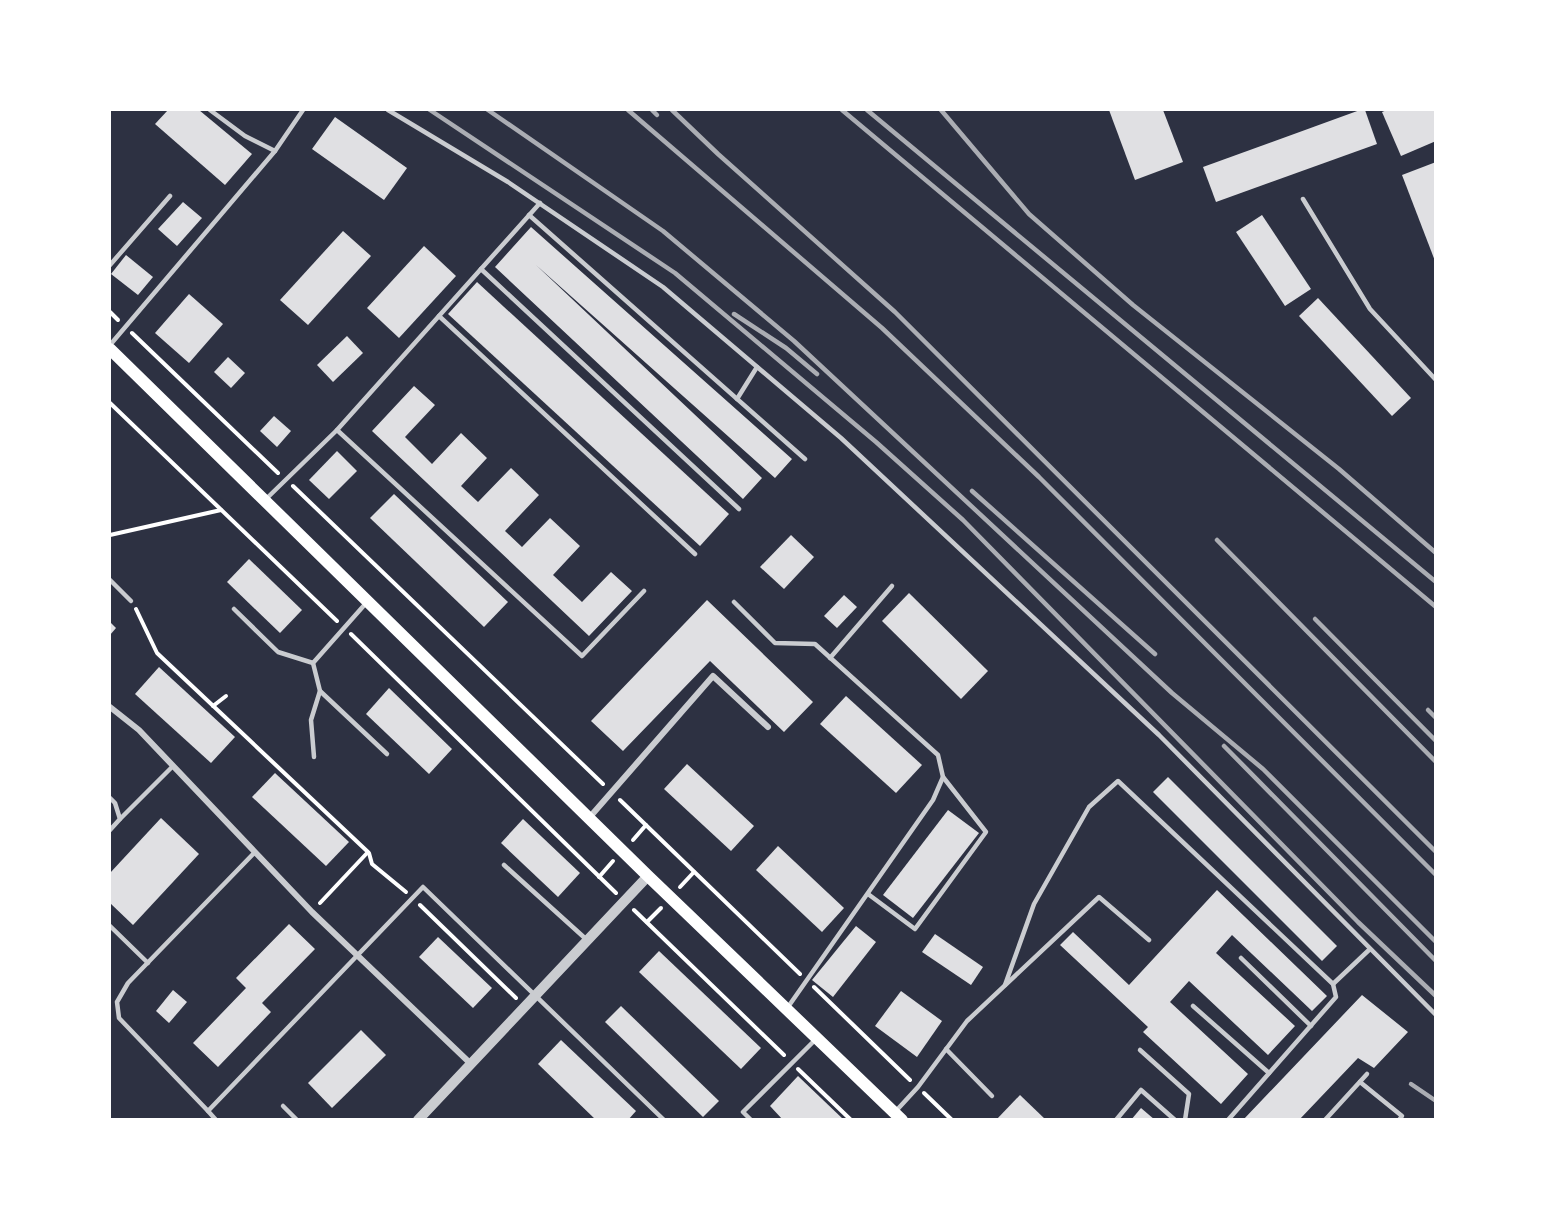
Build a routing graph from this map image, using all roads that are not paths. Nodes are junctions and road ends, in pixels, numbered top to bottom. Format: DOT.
graph roads {
  1 [pos="210,110"];
  2 [pos="303,110"];
  3 [pos="388,110"];
  4 [pos="274,151"];
  5 [pos="170,196"];
  6 [pos="1303,199"];
  7 [pos="540,203"];
  8 [pos="529,215"];
  9 [pos="110,266"];
  10 [pos="481,269"];
  11 [pos="439,316"];
  12 [pos="110,347"];
  13 [pos="757,367"];
  14 [pos="1436,380"];
  15 [pos="737,399"];
  16 [pos="337,430"];
  17 [pos="805,459"];
  18 [pos="264,501"];
  19 [pos="739,509"];
  20 [pos="695,554"];
  21 [pos="110,580"];
  22 [pos="892,586"];
  23 [pos="644,591"];
  24 [pos="131,601"];
  25 [pos="367,602"];
  26 [pos="734,602"];
  27 [pos="234,609"];
  28 [pos="830,658"];
  29 [pos="312,663"];
  30 [pos="320,691"];
  31 [pos="110,707"];
  32 [pos="768,727"];
  33 [pos="387,754"];
  34 [pos="314,757"];
  35 [pos="173,766"];
  36 [pos="943,777"];
  37 [pos="110,798"];
  38 [pos="589,818"];
  39 [pos="120,819"];
  40 [pos="110,830"];
  41 [pos="255,852"];
  42 [pos="504,865"];
  43 [pos="648,876"];
  44 [pos="868,894"];
  45 [pos="110,926"];
  46 [pos="587,940"];
  47 [pos="1149,940"];
  48 [pos="1370,949"];
  49 [pos="358,956"];
  50 [pos="1241,958"];
  51 [pos="148,963"];
  52 [pos="1333,984"];
  53 [pos="1005,985"];
  54 [pos="535,995"];
  55 [pos="1193,1006"];
  56 [pos="787,1009"];
  57 [pos="1436,1015"];
  58 [pos="1311,1026"];
  59 [pos="816,1038"];
  60 [pos="946,1049"];
  61 [pos="1140,1050"];
  62 [pos="471,1064"];
  63 [pos="1269,1073"];
  64 [pos="1367,1074"];
  65 [pos="1360,1082"];
  66 [pos="992,1096"];
  67 [pos="283,1106"];
  68 [pos="208,1112"];
  69 [pos="898,1116"];
  70 [pos="1400,1118"];
  71 [pos="216,1119"];
  72 [pos="297,1119"];
  73 [pos="418,1119"];
  74 [pos="664,1119"];
  75 [pos="751,1119"];
  76 [pos="1116,1119"];
  77 [pos="1175,1119"];
  78 [pos="1185,1119"];
  79 [pos="1228,1119"];
  80 [pos="1325,1119"];
  81 [pos="1408,1119"];
  1 -- 4 [label="lane"];
  2 -- 4 [label="lane"];
  3 -- 7 [label="lane"];
  4 -- 12 [label="lane"];
  5 -- 9 [label="lane"];
  6 -- 14 [label="lane"];
  7 -- 8 [label="lane"];
  7 -- 13 [label="lane"];
  8 -- 10 [label="lane"];
  8 -- 15 [label="lane"];
  10 -- 11 [label="lane"];
  10 -- 19 [label="lane"];
  11 -- 16 [label="lane"];
  11 -- 20 [label="lane"];
  12 -- 18 [label="main road"];
  13 -- 15 [label="lane"];
  13 -- 48 [label="lane"];
  15 -- 17 [label="lane"];
  16 -- 18 [label="lane"];
  16 -- 23 [label="lane"];
  18 -- 25 [label="main road"];
  21 -- 24 [label="lane"];
  22 -- 28 [label="lane"];
  25 -- 29 [label="lane"];
  25 -- 38 [label="main road"];
  26 -- 28 [label="lane"];
  27 -- 29 [label="lane"];
  28 -- 36 [label="lane"];
  29 -- 30 [label="lane"];
  30 -- 33 [label="lane"];
  30 -- 34 [label="lane"];
  31 -- 35 [label="street"];
  32 -- 38 [label="street"];
  35 -- 39 [label="lane"];
  35 -- 41 [label="street"];
  36 -- 44 [label="lane"];
  36 -- 44 [label="lane"];
  37 -- 39 [label="lane"];
  38 -- 43 [label="main road"];
  39 -- 40 [label="lane"];
  41 -- 49 [label="street"];
  41 -- 51 [label="lane"];
  42 -- 46 [label="lane"];
  43 -- 46 [label="street"];
  43 -- 56 [label="main road"];
  44 -- 56 [label="lane"];
  45 -- 51 [label="lane"];
  46 -- 54 [label="street"];
  47 -- 53 [label="lane"];
  48 -- 52 [label="lane"];
  48 -- 57 [label="lane"];
  49 -- 54 [label="lane"];
  49 -- 62 [label="street"];
  49 -- 68 [label="lane"];
  50 -- 58 [label="lane"];
  51 -- 68 [label="lane"];
  52 -- 53 [label="lane"];
  52 -- 58 [label="lane"];
  53 -- 60 [label="lane"];
  54 -- 62 [label="street"];
  54 -- 74 [label="lane"];
  55 -- 63 [label="lane"];
  56 -- 59 [label="main road"];
  58 -- 63 [label="lane"];
  59 -- 69 [label="main road"];
  59 -- 75 [label="lane"];
  60 -- 66 [label="lane"];
  60 -- 69 [label="lane"];
  61 -- 78 [label="lane"];
  62 -- 73 [label="street"];
  63 -- 79 [label="lane"];
  64 -- 65 [label="lane"];
  65 -- 70 [label="lane"];
  65 -- 80 [label="lane"];
  67 -- 72 [label="lane"];
  68 -- 71 [label="lane"];
  70 -- 81 [label="lane"];
  76 -- 77 [label="lane"];
}
